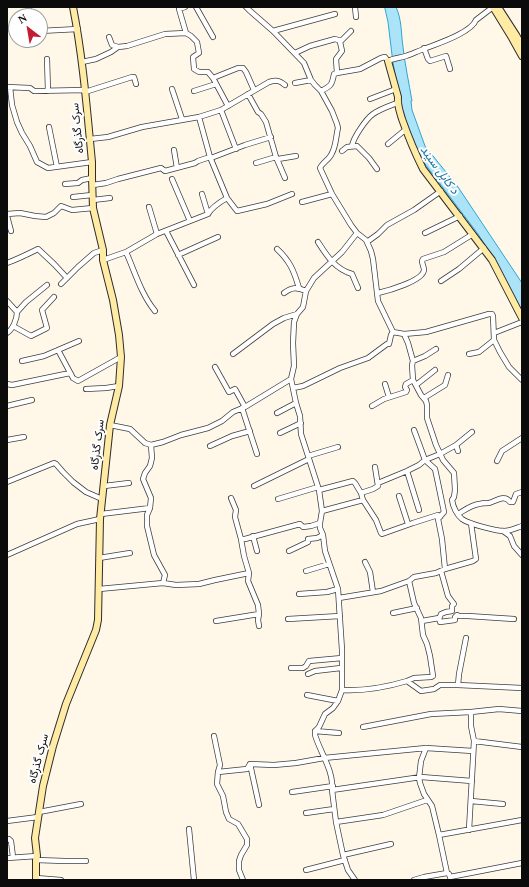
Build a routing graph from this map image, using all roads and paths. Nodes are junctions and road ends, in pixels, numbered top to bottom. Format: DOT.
graph roads {
  1 [pos="73,7"];
  2 [pos="185,7"];
  3 [pos="196,7"];
  4 [pos="355,7"];
  5 [pos="497,7"];
  6 [pos="249,8"];
  7 [pos="334,14"];
  8 [pos="356,17"];
  9 [pos="78,29"];
  10 [pos="48,31"];
  11 [pos="273,31"];
  12 [pos="351,31"];
  13 [pos="186,33"];
  14 [pos="109,36"];
  15 [pos="213,37"];
  16 [pos="342,41"];
  17 [pos="522,46"];
  18 [pos="118,47"];
  19 [pos="424,48"];
  20 [pos="295,54"];
  21 [pos="522,56"];
  22 [pos="47,59"];
  23 [pos="390,60"];
  24 [pos="82,62"];
  25 [pos="450,69"];
  26 [pos="336,73"];
  27 [pos="213,78"];
  28 [pos="311,80"];
  29 [pos="295,83"];
  30 [pos="136,84"];
  31 [pos="216,84"];
  32 [pos="285,85"];
  33 [pos="8,87"];
  34 [pos="172,89"];
  35 [pos="396,89"];
  36 [pos="254,90"];
  37 [pos="48,91"];
  38 [pos="85,91"];
  39 [pos="194,91"];
  40 [pos="321,91"];
  41 [pos="248,94"];
  42 [pos="370,99"];
  43 [pos="397,103"];
  44 [pos="228,106"];
  45 [pos="221,110"];
  46 [pos="199,117"];
  47 [pos="182,119"];
  48 [pos="49,127"];
  49 [pos="405,130"];
  50 [pos="271,137"];
  51 [pos="90,139"];
  52 [pos="388,144"];
  53 [pos="352,146"];
  54 [pos="236,148"];
  55 [pos="174,150"];
  56 [pos="342,151"];
  57 [pos="296,156"];
  58 [pos="210,158"];
  59 [pos="277,158"];
  60 [pos="92,162"];
  61 [pos="256,163"];
  62 [pos="57,167"];
  63 [pos="177,168"];
  64 [pos="377,169"];
  65 [pos="285,178"];
  66 [pos="172,179"];
  67 [pos="92,182"];
  68 [pos="65,184"];
  69 [pos="440,191"];
  70 [pos="202,194"];
  71 [pos="292,194"];
  72 [pos="332,194"];
  73 [pos="73,197"];
  74 [pos="93,198"];
  75 [pos="110,198"];
  76 [pos="227,198"];
  77 [pos="302,202"];
  78 [pos="149,207"];
  79 [pos="93,208"];
  80 [pos="208,214"];
  81 [pos="7,215"];
  82 [pos="460,216"];
  83 [pos="190,221"];
  84 [pos="11,231"];
  85 [pos="166,231"];
  86 [pos="357,232"];
  87 [pos="425,233"];
  88 [pos="157,234"];
  89 [pos="473,234"];
  90 [pos="218,237"];
  91 [pos="318,242"];
  92 [pos="367,242"];
  93 [pos="484,248"];
  94 [pos="277,249"];
  95 [pos="104,250"];
  96 [pos="126,252"];
  97 [pos="178,255"];
  98 [pos="103,260"];
  99 [pos="332,261"];
  100 [pos="7,263"];
  101 [pos="67,278"];
  102 [pos="441,281"];
  103 [pos="61,284"];
  104 [pos="47,285"];
  105 [pos="194,286"];
  106 [pos="299,288"];
  107 [pos="358,288"];
  108 [pos="306,291"];
  109 [pos="284,293"];
  110 [pos="378,293"];
  111 [pos="54,297"];
  112 [pos="7,301"];
  113 [pos="155,311"];
  114 [pos="17,312"];
  115 [pos="297,314"];
  116 [pos="522,318"];
  117 [pos="522,322"];
  118 [pos="13,326"];
  119 [pos="393,332"];
  120 [pos="7,333"];
  121 [pos="494,333"];
  122 [pos="404,334"];
  123 [pos="494,340"];
  124 [pos="79,341"];
  125 [pos="436,349"];
  126 [pos="58,350"];
  127 [pos="233,354"];
  128 [pos="469,354"];
  129 [pos="121,357"];
  130 [pos="22,361"];
  131 [pos="413,361"];
  132 [pos="215,367"];
  133 [pos="435,370"];
  134 [pos="70,373"];
  135 [pos="448,375"];
  136 [pos="291,379"];
  137 [pos="413,380"];
  138 [pos="522,380"];
  139 [pos="7,384"];
  140 [pos="385,384"];
  141 [pos="119,386"];
  142 [pos="416,386"];
  143 [pos="293,388"];
  144 [pos="86,389"];
  145 [pos="390,397"];
  146 [pos="424,398"];
  147 [pos="32,400"];
  148 [pos="296,403"];
  149 [pos="7,406"];
  150 [pos="372,406"];
  151 [pos="244,408"];
  152 [pos="277,413"];
  153 [pos="301,423"];
  154 [pos="110,425"];
  155 [pos="414,430"];
  156 [pos="250,431"];
  157 [pos="472,432"];
  158 [pos="280,433"];
  159 [pos="24,437"];
  160 [pos="522,438"];
  161 [pos="7,440"];
  162 [pos="151,445"];
  163 [pos="456,445"];
  164 [pos="210,446"];
  165 [pos="338,447"];
  166 [pos="458,451"];
  167 [pos="257,454"];
  168 [pos="440,454"];
  169 [pos="309,457"];
  170 [pos="425,460"];
  171 [pos="497,461"];
  172 [pos="375,467"];
  173 [pos="407,471"];
  174 [pos="7,482"];
  175 [pos="129,483"];
  176 [pos="378,483"];
  177 [pos="104,486"];
  178 [pos="254,486"];
  179 [pos="318,488"];
  180 [pos="522,492"];
  181 [pos="361,493"];
  182 [pos="399,496"];
  183 [pos="231,498"];
  184 [pos="102,499"];
  185 [pos="278,499"];
  186 [pos="363,500"];
  187 [pos="150,508"];
  188 [pos="419,510"];
  189 [pos="322,511"];
  190 [pos="458,514"];
  191 [pos="100,516"];
  192 [pos="440,517"];
  193 [pos="320,523"];
  194 [pos="471,523"];
  195 [pos="408,524"];
  196 [pos="522,526"];
  197 [pos="503,531"];
  198 [pos="323,535"];
  199 [pos="253,536"];
  200 [pos="241,538"];
  201 [pos="257,551"];
  202 [pos="289,551"];
  203 [pos="130,553"];
  204 [pos="7,555"];
  205 [pos="522,555"];
  206 [pos="99,558"];
  207 [pos="365,562"];
  208 [pos="329,564"];
  209 [pos="306,570"];
  210 [pos="443,570"];
  211 [pos="249,573"];
  212 [pos="163,582"];
  213 [pos="409,582"];
  214 [pos="99,589"];
  215 [pos="338,589"];
  216 [pos="373,592"];
  217 [pos="299,594"];
  218 [pos="339,598"];
  219 [pos="417,608"];
  220 [pos="393,613"];
  221 [pos="259,614"];
  222 [pos="340,616"];
  223 [pos="288,619"];
  224 [pos="438,619"];
  225 [pos="514,619"];
  226 [pos="216,620"];
  227 [pos="422,621"];
  228 [pos="259,626"];
  229 [pos="466,638"];
  230 [pos="342,658"];
  231 [pos="291,668"];
  232 [pos="342,668"];
  233 [pos="308,674"];
  234 [pos="407,680"];
  235 [pos="458,685"];
  236 [pos="522,688"];
  237 [pos="342,690"];
  238 [pos="307,695"];
  239 [pos="338,700"];
  240 [pos="522,711"];
  241 [pos="471,712"];
  242 [pos="363,727"];
  243 [pos="315,731"];
  244 [pos="339,733"];
  245 [pos="214,736"];
  246 [pos="474,741"];
  247 [pos="522,747"];
  248 [pos="426,748"];
  249 [pos="473,751"];
  250 [pos="324,758"];
  251 [pos="250,764"];
  252 [pos="218,772"];
  253 [pos="419,778"];
  254 [pos="472,781"];
  255 [pos="333,788"];
  256 [pos="292,792"];
  257 [pos="428,800"];
  258 [pos="471,801"];
  259 [pos="81,804"];
  260 [pos="503,804"];
  261 [pos="259,805"];
  262 [pos="334,808"];
  263 [pos="306,813"];
  264 [pos="39,814"];
  265 [pos="522,820"];
  266 [pos="7,821"];
  267 [pos="336,822"];
  268 [pos="189,829"];
  269 [pos="469,830"];
  270 [pos="439,835"];
  271 [pos="7,840"];
  272 [pos="391,844"];
  273 [pos="343,855"];
  274 [pos="13,857"];
  275 [pos="7,858"];
  276 [pos="36,858"];
  277 [pos="345,860"];
  278 [pos="86,861"];
  279 [pos="522,863"];
  280 [pos="306,870"];
  281 [pos="449,877"];
  282 [pos="36,879"];
  283 [pos="61,880"];
  284 [pos="194,880"];
  285 [pos="243,880"];
  286 [pos="355,880"];
  287 [pos="414,880"];
  1 -- 9 [label="street, سرک گذرگاه"];
  2 -- 13 [label="street"];
  3 -- 15 [label="street"];
  4 -- 8 [label="street"];
  5 -- 17 [label="street"];
  5 -- 19 [label="street"];
  5 -- 21 [label="street"];
  6 -- 11 [label="street"];
  7 -- 11 [label="street"];
  9 -- 10 [label="street"];
  9 -- 24 [label="street, سرک گذرگاه"];
  11 -- 20 [label="street"];
  12 -- 16 [label="street"];
  13 -- 18 [label="street"];
  13 -- 27 [label="street"];
  14 -- 18 [label="street"];
  16 -- 20 [label="street"];
  16 -- 26 [label="street"];
  18 -- 24 [label="street"];
  19 -- 23 [label="street"];
  19 -- 25 [label="street"];
  20 -- 28 [label="street"];
  22 -- 37 [label="street"];
  23 -- 26 [label="street"];
  23 -- 35 [label="street"];
  24 -- 38 [label="street, سرک گذرگاه"];
  26 -- 40 [label="street"];
  27 -- 31 [label="street"];
  27 -- 36 [label="street"];
  28 -- 29 [label="street"];
  28 -- 40 [label="street"];
  30 -- 38 [label="street"];
  31 -- 39 [label="street"];
  31 -- 44 [label="street"];
  32 -- 36 [label="street"];
  33 -- 37 [label="street"];
  33 -- 62 [label="street"];
  34 -- 47 [label="street"];
  35 -- 42 [label="street"];
  35 -- 43 [label="street"];
  36 -- 41 [label="street"];
  37 -- 38 [label="street"];
  38 -- 51 [label="street, سرک گذرگاه"];
  40 -- 72 [label="street"];
  41 -- 44 [label="street"];
  41 -- 50 [label="street"];
  43 -- 49 [label="street"];
  43 -- 53 [label="street"];
  44 -- 45 [label="street"];
  45 -- 46 [label="street"];
  45 -- 54 [label="street"];
  46 -- 47 [label="street"];
  46 -- 58 [label="street"];
  47 -- 51 [label="street"];
  48 -- 62 [label="street"];
  49 -- 52 [label="street"];
  49 -- 69 [label="street"];
  50 -- 54 [label="street"];
  50 -- 59 [label="street"];
  51 -- 60 [label="street, سرک گذرگاه"];
  53 -- 56 [label="street"];
  53 -- 64 [label="street"];
  54 -- 58 [label="street"];
  55 -- 63 [label="street"];
  57 -- 59 [label="street"];
  58 -- 63 [label="street"];
  58 -- 76 [label="street"];
  59 -- 61 [label="street"];
  59 -- 65 [label="street"];
  60 -- 62 [label="street"];
  60 -- 67 [label="street, سرک گذرگاه"];
  63 -- 67 [label="street"];
  66 -- 83 [label="street"];
  67 -- 68 [label="street"];
  67 -- 74 [label="street, سرک گذرگاه"];
  69 -- 82 [label="street"];
  69 -- 92 [label="street"];
  70 -- 80 [label="street"];
  71 -- 76 [label="street"];
  72 -- 77 [label="street"];
  72 -- 86 [label="street"];
  73 -- 74 [label="street"];
  74 -- 75 [label="street"];
  74 -- 79 [label="street, سرک گذرگاه"];
  76 -- 80 [label="street"];
  78 -- 88 [label="street"];
  79 -- 81 [label="street"];
  79 -- 95 [label="street, سرک گذرگاه"];
  80 -- 83 [label="street"];
  81 -- 84 [label="street"];
  82 -- 87 [label="street"];
  82 -- 89 [label="street"];
  83 -- 85 [label="street"];
  85 -- 88 [label="street"];
  85 -- 97 [label="street"];
  86 -- 92 [label="street"];
  86 -- 99 [label="street"];
  88 -- 96 [label="street"];
  89 -- 93 [label="street"];
  89 -- 110 [label="street"];
  90 -- 97 [label="street"];
  91 -- 99 [label="street"];
  92 -- 110 [label="street"];
  93 -- 102 [label="street"];
  93 -- 116 [label="street"];
  94 -- 106 [label="street"];
  95 -- 98 [label="street, سرک گذرگاه"];
  95 -- 101 [label="street"];
  96 -- 98 [label="street"];
  96 -- 113 [label="street"];
  97 -- 105 [label="street"];
  98 -- 129 [label="street, سرک گذرگاه"];
  99 -- 107 [label="street"];
  99 -- 108 [label="street"];
  100 -- 101 [label="street"];
  101 -- 103 [label="street"];
  104 -- 114 [label="street"];
  106 -- 108 [label="street"];
  106 -- 109 [label="street"];
  108 -- 115 [label="street"];
  110 -- 119 [label="street"];
  111 -- 118 [label="street"];
  112 -- 114 [label="street"];
  114 -- 118 [label="street"];
  115 -- 127 [label="street"];
  115 -- 136 [label="street"];
  117 -- 121 [label="street"];
  118 -- 120 [label="street"];
  119 -- 122 [label="street"];
  119 -- 143 [label="street"];
  121 -- 122 [label="street"];
  121 -- 123 [label="street"];
  122 -- 131 [label="street"];
  123 -- 128 [label="street"];
  123 -- 138 [label="street"];
  124 -- 126 [label="street"];
  125 -- 131 [label="street"];
  126 -- 130 [label="street"];
  126 -- 134 [label="street"];
  129 -- 134 [label="street"];
  129 -- 141 [label="street, سرک گذرگاه"];
  131 -- 137 [label="street"];
  132 -- 151 [label="street"];
  133 -- 142 [label="street"];
  134 -- 139 [label="street"];
  135 -- 146 [label="street"];
  136 -- 143 [label="street"];
  136 -- 151 [label="street"];
  137 -- 142 [label="street"];
  137 -- 145 [label="street"];
  140 -- 145 [label="street"];
  141 -- 144 [label="street"];
  141 -- 154 [label="street, سرک گذرگاه"];
  142 -- 146 [label="street"];
  143 -- 148 [label="street"];
  145 -- 150 [label="street"];
  146 -- 168 [label="street"];
  147 -- 149 [label="street"];
  148 -- 152 [label="street"];
  148 -- 153 [label="street"];
  151 -- 156 [label="street"];
  151 -- 162 [label="street"];
  153 -- 158 [label="street"];
  153 -- 169 [label="street"];
  154 -- 162 [label="street"];
  154 -- 177 [label="street, سرک گذرگاه"];
  155 -- 170 [label="street"];
  156 -- 164 [label="street"];
  156 -- 167 [label="street"];
  157 -- 163 [label="street"];
  159 -- 161 [label="street"];
  160 -- 171 [label="street"];
  162 -- 187 [label="street"];
  163 -- 166 [label="street"];
  163 -- 168 [label="street"];
  165 -- 169 [label="street"];
  168 -- 170 [label="street"];
  168 -- 190 [label="street"];
  169 -- 178 [label="street"];
  169 -- 179 [label="street"];
  170 -- 173 [label="street"];
  170 -- 192 [label="street"];
  172 -- 176 [label="street"];
  173 -- 176 [label="street"];
  173 -- 188 [label="street"];
  174 -- 184 [label="street"];
  175 -- 177 [label="street"];
  176 -- 181 [label="street"];
  177 -- 184 [label="street, سرک گذرگاه"];
  179 -- 181 [label="street"];
  179 -- 185 [label="street"];
  179 -- 189 [label="street"];
  180 -- 190 [label="street"];
  181 -- 186 [label="street"];
  182 -- 195 [label="street"];
  183 -- 200 [label="street"];
  184 -- 191 [label="street, سرک گذرگاه"];
  186 -- 189 [label="street"];
  186 -- 195 [label="street"];
  187 -- 191 [label="street"];
  187 -- 212 [label="street"];
  189 -- 193 [label="street"];
  190 -- 194 [label="street"];
  191 -- 204 [label="street"];
  191 -- 206 [label="street, سرک گذرگاه"];
  192 -- 195 [label="street"];
  192 -- 210 [label="street"];
  193 -- 198 [label="street"];
  193 -- 199 [label="street"];
  194 -- 197 [label="street"];
  194 -- 210 [label="street"];
  196 -- 197 [label="street"];
  197 -- 205 [label="street"];
  198 -- 202 [label="street"];
  198 -- 208 [label="street"];
  199 -- 200 [label="street"];
  199 -- 201 [label="street"];
  200 -- 211 [label="street"];
  203 -- 206 [label="street"];
  206 -- 214 [label="street, سرک گذرگاه"];
  207 -- 216 [label="street"];
  208 -- 209 [label="street"];
  208 -- 215 [label="street"];
  210 -- 213 [label="street"];
  210 -- 224 [label="street"];
  211 -- 212 [label="street"];
  211 -- 221 [label="street"];
  212 -- 214 [label="street"];
  213 -- 216 [label="street"];
  213 -- 219 [label="street"];
  214 -- 264 [label="street, سرک گذرگاه"];
  215 -- 217 [label="street"];
  215 -- 218 [label="street"];
  216 -- 218 [label="street"];
  218 -- 222 [label="street"];
  219 -- 220 [label="street"];
  219 -- 227 [label="street"];
  221 -- 226 [label="street"];
  221 -- 228 [label="street"];
  222 -- 223 [label="street"];
  222 -- 230 [label="street"];
  224 -- 225 [label="street"];
  224 -- 227 [label="street"];
  227 -- 234 [label="street"];
  229 -- 235 [label="street"];
  230 -- 231 [label="street"];
  230 -- 232 [label="street"];
  232 -- 233 [label="street"];
  232 -- 237 [label="street"];
  234 -- 235 [label="street"];
  234 -- 237 [label="street"];
  235 -- 236 [label="street"];
  237 -- 239 [label="street"];
  238 -- 239 [label="street"];
  239 -- 243 [label="street"];
  240 -- 241 [label="street"];
  241 -- 242 [label="street"];
  241 -- 246 [label="street"];
  243 -- 244 [label="street"];
  243 -- 250 [label="street"];
  245 -- 252 [label="street"];
  246 -- 247 [label="street"];
  246 -- 249 [label="street"];
  248 -- 249 [label="street"];
  248 -- 250 [label="street"];
  248 -- 253 [label="street"];
  249 -- 254 [label="street"];
  250 -- 251 [label="street"];
  250 -- 255 [label="street"];
  251 -- 252 [label="street"];
  251 -- 261 [label="street"];
  252 -- 285 [label="street"];
  253 -- 254 [label="street"];
  253 -- 255 [label="street"];
  253 -- 257 [label="street"];
  254 -- 258 [label="street"];
  255 -- 256 [label="street"];
  255 -- 262 [label="street"];
  257 -- 267 [label="street"];
  257 -- 270 [label="street"];
  258 -- 260 [label="street"];
  258 -- 269 [label="street"];
  259 -- 264 [label="street"];
  262 -- 263 [label="street"];
  262 -- 267 [label="street"];
  264 -- 266 [label="street"];
  264 -- 276 [label="street, سرک گذرگاه"];
  265 -- 269 [label="street"];
  267 -- 273 [label="street"];
  268 -- 284 [label="street"];
  269 -- 270 [label="street"];
  270 -- 281 [label="street"];
  271 -- 274 [label="street"];
  272 -- 273 [label="street"];
  273 -- 277 [label="street"];
  274 -- 275 [label="street"];
  274 -- 276 [label="street"];
  276 -- 278 [label="street"];
  276 -- 282 [label="street, سرک گذرگاه"];
  277 -- 280 [label="street"];
  277 -- 286 [label="street"];
  279 -- 281 [label="street"];
  281 -- 287 [label="street"];
  282 -- 283 [label="street"];
}
